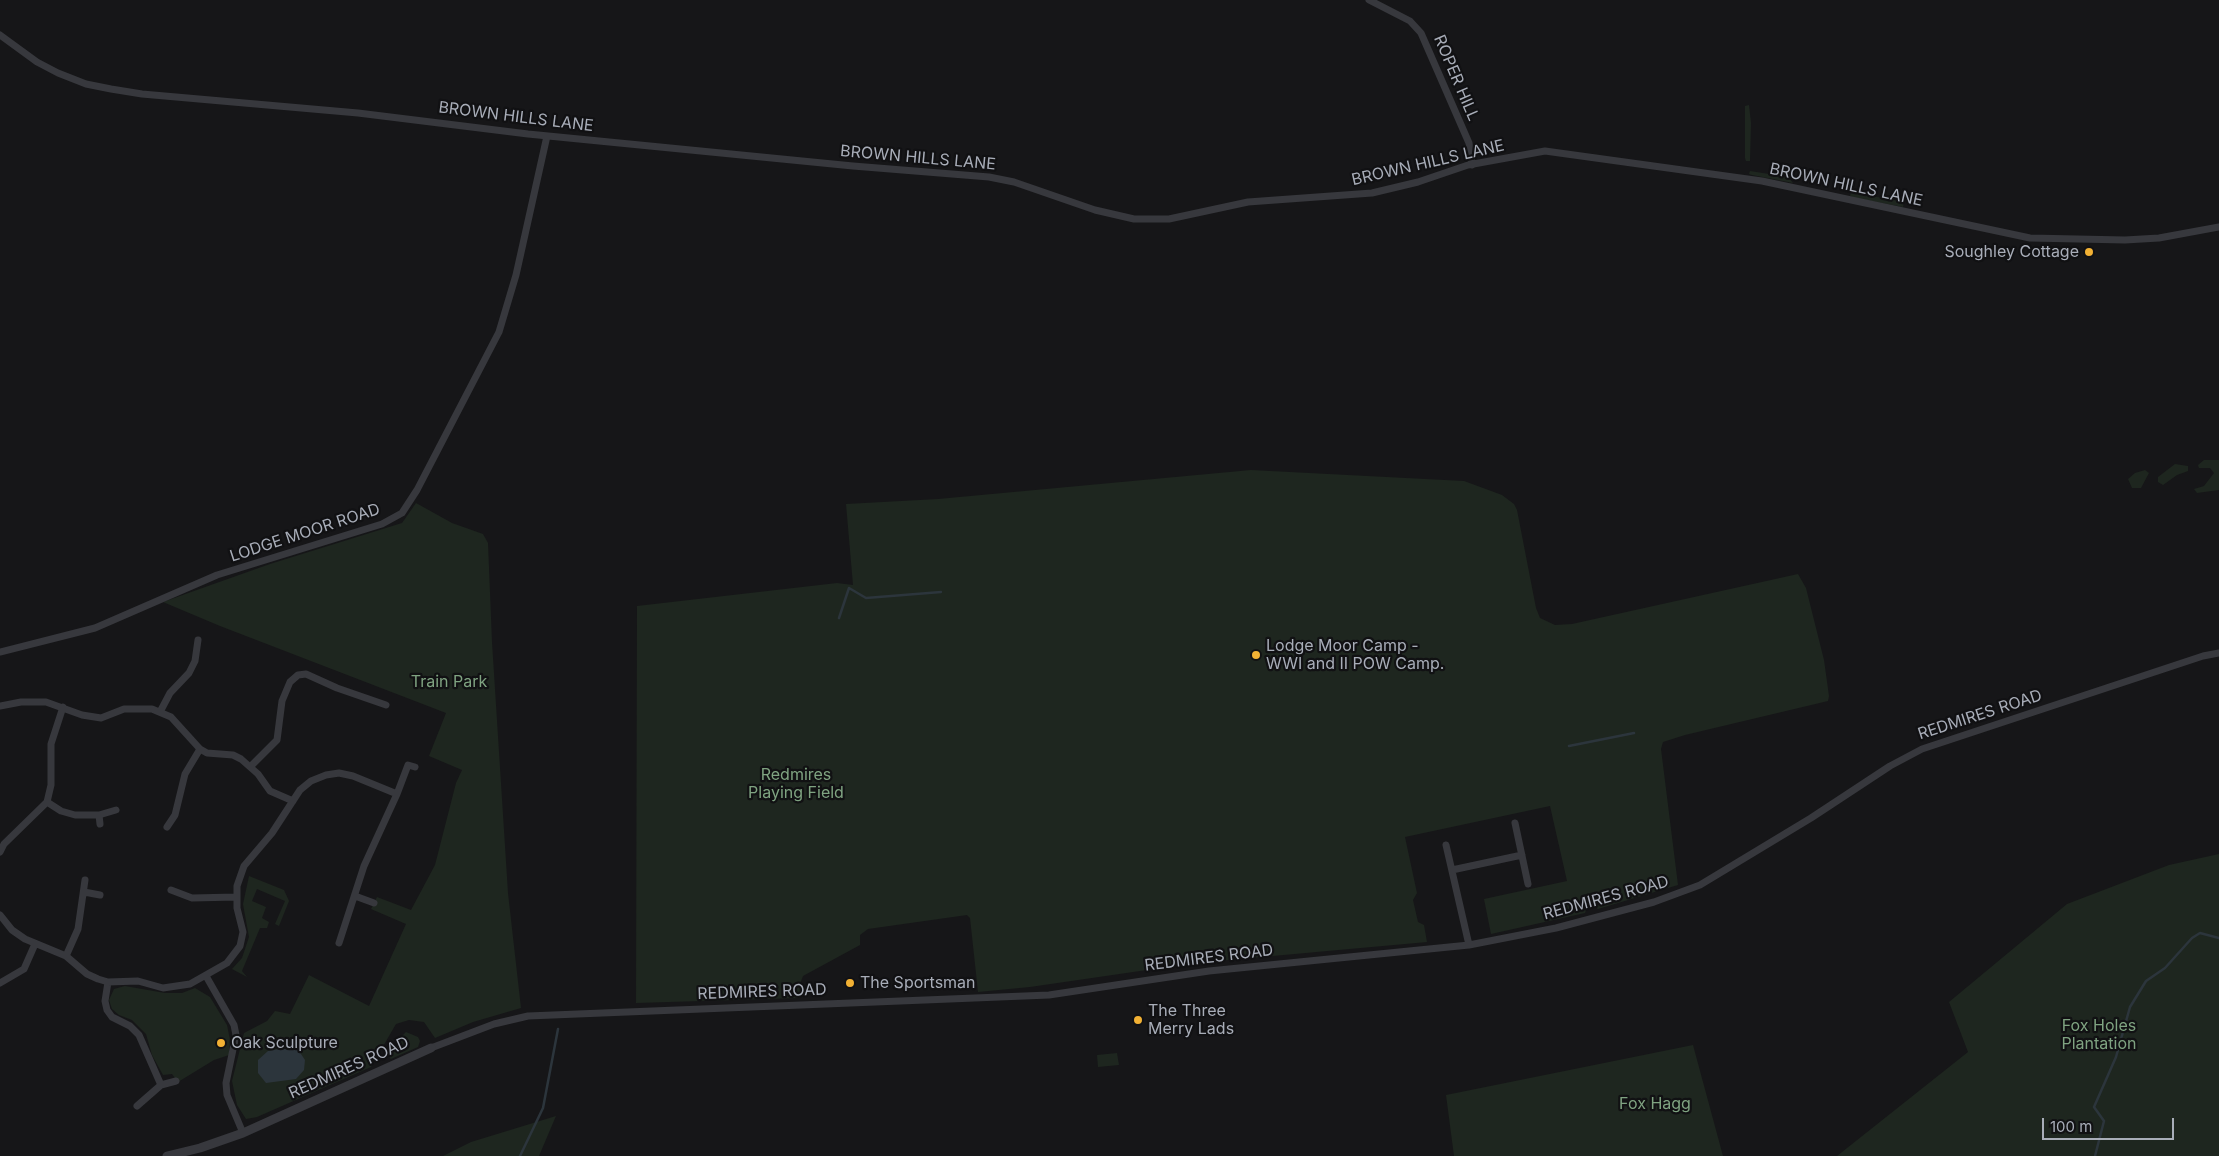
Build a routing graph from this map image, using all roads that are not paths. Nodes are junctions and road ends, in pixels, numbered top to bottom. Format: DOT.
graph roads {
  1 [pos="1369,0"];
  2 [pos="0,34"];
  3 [pos="547,136"];
  4 [pos="1472,165"];
  5 [pos="2219,227"];
  6 [pos="198,640"];
  7 [pos="0,652"];
  8 [pos="2219,653"];
  9 [pos="386,705"];
  10 [pos="0,706"];
  11 [pos="63,707"];
  12 [pos="160,712"];
  13 [pos="200,748"];
  14 [pos="251,766"];
  15 [pos="411,766"];
  16 [pos="397,794"];
  17 [pos="293,801"];
  18 [pos="47,802"];
  19 [pos="116,810"];
  20 [pos="99,814"];
  21 [pos="1515,822"];
  22 [pos="100,824"];
  23 [pos="167,827"];
  24 [pos="2,843"];
  25 [pos="1446,845"];
  26 [pos="0,852"];
  27 [pos="1522,855"];
  28 [pos="1452,870"];
  29 [pos="85,880"];
  30 [pos="1528,884"];
  31 [pos="171,890"];
  32 [pos="84,892"];
  33 [pos="100,895"];
  34 [pos="354,896"];
  35 [pos="236,897"];
  36 [pos="374,903"];
  37 [pos="0,914"];
  38 [pos="339,943"];
  39 [pos="35,944"];
  40 [pos="1469,945"];
  41 [pos="66,956"];
  42 [pos="206,976"];
  43 [pos="0,982"];
  44 [pos="108,982"];
  45 [pos="431,1048"];
  46 [pos="176,1081"];
  47 [pos="161,1085"];
  48 [pos="137,1106"];
  49 [pos="243,1133"];
  50 [pos="168,1156"];
  1 -- 4 [label="street, ROPER HILL"];
  2 -- 3 [label="street, BROWN HILLS LANE"];
  3 -- 4 [label="street, BROWN HILLS LANE"];
  3 -- 7 [label="street, LODGE MOOR ROAD"];
  4 -- 5 [label="street, BROWN HILLS LANE"];
  6 -- 12 [label="street"];
  8 -- 40 [label="street, REDMIRES ROAD"];
  9 -- 14 [label="street"];
  10 -- 11 [label="street"];
  11 -- 12 [label="street"];
  11 -- 18 [label="street"];
  12 -- 13 [label="street"];
  13 -- 14 [label="street"];
  13 -- 23 [label="street"];
  14 -- 17 [label="street"];
  15 -- 16 [label="street"];
  16 -- 17 [label="street"];
  16 -- 34 [label="street"];
  17 -- 35 [label="street"];
  18 -- 20 [label="street"];
  18 -- 24 [label="street"];
  19 -- 20 [label="street"];
  20 -- 22 [label="street"];
  21 -- 27 [label="street"];
  24 -- 26 [label="street"];
  25 -- 28 [label="street"];
  27 -- 28 [label="street"];
  27 -- 30 [label="street"];
  28 -- 40 [label="street"];
  29 -- 32 [label="street"];
  31 -- 35 [label="street"];
  32 -- 33 [label="street"];
  32 -- 41 [label="street"];
  34 -- 36 [label="street"];
  34 -- 38 [label="street"];
  35 -- 42 [label="street"];
  37 -- 39 [label="street"];
  39 -- 41 [label="street"];
  39 -- 43 [label="street"];
  40 -- 45 [label="street, REDMIRES ROAD"];
  41 -- 44 [label="street"];
  42 -- 44 [label="street"];
  42 -- 49 [label="street"];
  44 -- 47 [label="street"];
  45 -- 49 [label="street, REDMIRES ROAD"];
  46 -- 47 [label="street"];
  47 -- 48 [label="street"];
  49 -- 50 [label="street, REDMIRES ROAD"];
}
